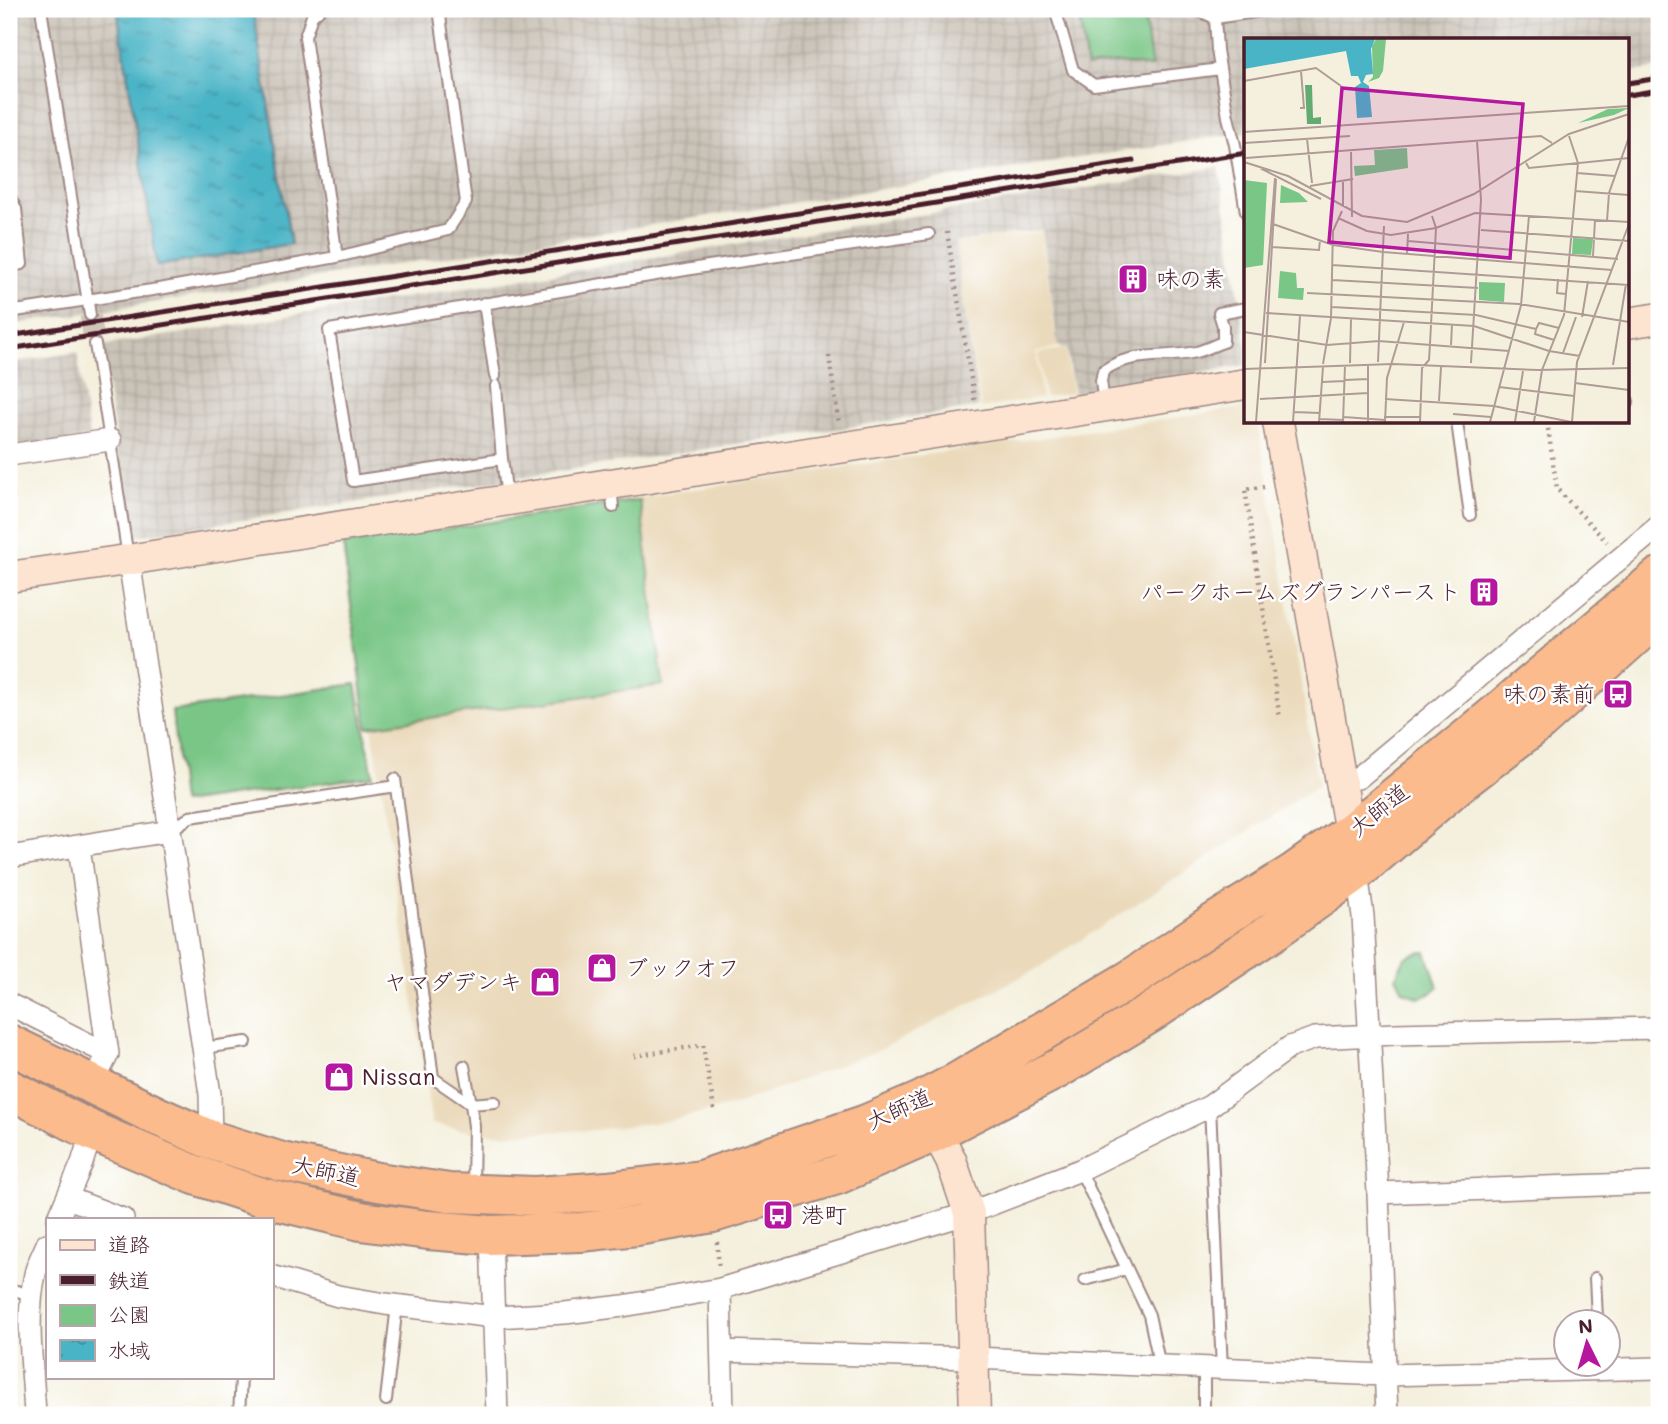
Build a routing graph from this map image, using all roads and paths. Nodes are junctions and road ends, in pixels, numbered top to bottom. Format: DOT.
graph roads {
  1 [pos="41,9"];
  2 [pos="320,9"];
  3 [pos="439,9"];
  4 [pos="1055,9"];
  5 [pos="1195,9"];
  6 [pos="1275,9"];
  7 [pos="1218,13"];
  8 [pos="1220,69"];
  9 [pos="9,195"];
  10 [pos="1244,200"];
  11 [pos="947,228"];
  12 [pos="929,234"];
  13 [pos="337,257"];
  14 [pos="9,266"];
  15 [pos="88,300"];
  16 [pos="484,303"];
  17 [pos="1244,308"];
  18 [pos="9,312"];
  19 [pos="90,314"];
  20 [pos="1659,318"];
  21 [pos="1630,323"];
  22 [pos="95,344"];
  23 [pos="829,356"];
  24 [pos="1244,384"];
  25 [pos="1104,406"];
  26 [pos="976,410"];
  27 [pos="1278,424"];
  28 [pos="1457,424"];
  29 [pos="1547,424"];
  30 [pos="840,432"];
  31 [pos="110,440"];
  32 [pos="9,455"];
  33 [pos="502,459"];
  34 [pos="1271,485"];
  35 [pos="507,500"];
  36 [pos="1469,515"];
  37 [pos="1659,526"];
  38 [pos="1622,558"];
  39 [pos="129,560"];
  40 [pos="9,577"];
  41 [pos="1659,577"];
  42 [pos="1659,614"];
  43 [pos="1280,719"];
  44 [pos="1359,778"];
  45 [pos="170,831"];
  46 [pos="1350,834"];
  47 [pos="79,847"];
  48 [pos="9,857"];
  49 [pos="1357,872"];
  50 [pos="9,1004"];
  51 [pos="1659,1028"];
  52 [pos="1369,1035"];
  53 [pos="246,1042"];
  54 [pos="9,1044"];
  55 [pos="203,1048"];
  56 [pos="634,1056"];
  57 [pos="464,1066"];
  58 [pos="97,1068"];
  59 [pos="9,1090"];
  60 [pos="495,1102"];
  61 [pos="471,1104"];
  62 [pos="1210,1106"];
  63 [pos="714,1110"];
  64 [pos="928,1116"];
  65 [pos="92,1131"];
  66 [pos="211,1140"];
  67 [pos="1080,1170"];
  68 [pos="195,1175"];
  69 [pos="1659,1183"];
  70 [pos="1378,1193"];
  71 [pos="473,1194"];
  72 [pos="68,1198"];
  73 [pos="713,1213"];
  74 [pos="969,1213"];
  75 [pos="58,1218"];
  76 [pos="120,1218"];
  77 [pos="491,1235"];
  78 [pos="46,1246"];
  79 [pos="1127,1269"];
  80 [pos="273,1277"];
  81 [pos="1595,1278"];
  82 [pos="1085,1280"];
  83 [pos="9,1289"];
  84 [pos="720,1289"];
  85 [pos="32,1295"];
  86 [pos="397,1305"];
  87 [pos="1596,1308"];
  88 [pos="494,1317"];
  89 [pos="722,1351"];
  90 [pos="974,1358"];
  91 [pos="1160,1366"];
  92 [pos="1622,1367"];
  93 [pos="1213,1368"];
  94 [pos="1659,1368"];
  95 [pos="1552,1369"];
  96 [pos="1385,1375"];
  97 [pos="241,1378"];
  98 [pos="386,1400"];
  99 [pos="35,1415"];
  100 [pos="239,1415"];
  101 [pos="497,1415"];
  102 [pos="723,1415"];
  103 [pos="975,1415"];
  104 [pos="1204,1415"];
  105 [pos="1387,1415"];
  1 -- 15 [label="lane"];
  2 -- 13 [label="lane"];
  3 -- 13 [label="lane"];
  4 -- 8 [label="lane"];
  5 -- 7 [label="lane"];
  6 -- 7 [label="lane"];
  7 -- 8 [label="lane"];
  8 -- 10 [label="lane"];
  9 -- 14 [label="lane"];
  11 -- 26 [label="path"];
  12 -- 16 [label="lane"];
  13 -- 15 [label="lane"];
  15 -- 18 [label="lane"];
  15 -- 19 [label="lane"];
  16 -- 33 [label="lane"];
  16 -- 33 [label="lane"];
  17 -- 25 [label="lane"];
  20 -- 21 [label="street"];
  22 -- 31 [label="lane"];
  23 -- 30 [label="path"];
  24 -- 25 [label="street"];
  25 -- 35 [label="street"];
  27 -- 46 [label="street"];
  28 -- 36 [label="lane"];
  29 -- 38 [label="path"];
  31 -- 32 [label="street"];
  31 -- 39 [label="lane"];
  33 -- 35 [label="lane"];
  34 -- 43 [label="path"];
  35 -- 39 [label="street"];
  37 -- 38 [label="street"];
  38 -- 44 [label="street"];
  39 -- 40 [label="street"];
  39 -- 45 [label="street"];
  41 -- 46 [label="highway, 大師道"];
  42 -- 49 [label="highway, 大師道"];
  45 -- 47 [label="street"];
  45 -- 55 [label="street"];
  45 -- 61 [label="lane"];
  46 -- 49 [label="street"];
  46 -- 64 [label="highway, 大師道"];
  47 -- 48 [label="street"];
  47 -- 58 [label="street"];
  49 -- 52 [label="street"];
  49 -- 64 [label="highway, 大師道"];
  50 -- 58 [label="street"];
  51 -- 52 [label="street"];
  52 -- 62 [label="street"];
  52 -- 70 [label="street"];
  53 -- 55 [label="lane"];
  54 -- 58 [label="highway, 大師道"];
  55 -- 66 [label="street"];
  56 -- 63 [label="path"];
  57 -- 61 [label="lane"];
  58 -- 66 [label="highway, 大師道"];
  59 -- 65 [label="highway, 大師道"];
  60 -- 61 [label="lane"];
  61 -- 71 [label="lane"];
  62 -- 67 [label="street"];
  62 -- 93 [label="lane"];
  64 -- 71 [label="highway, 大師道"];
  64 -- 73 [label="highway, 大師道"];
  64 -- 74 [label="street"];
  65 -- 68 [label="highway, 大師道"];
  65 -- 72 [label="street"];
  66 -- 68 [label="street"];
  66 -- 71 [label="highway, 大師道"];
  67 -- 74 [label="street"];
  67 -- 79 [label="lane"];
  68 -- 77 [label="highway, 大師道"];
  69 -- 70 [label="street"];
  70 -- 96 [label="street"];
  72 -- 75 [label="street"];
  72 -- 76 [label="street"];
  73 -- 77 [label="highway, 大師道"];
  73 -- 84 [label="path"];
  74 -- 84 [label="street"];
  74 -- 90 [label="street"];
  77 -- 88 [label="street"];
  78 -- 85 [label="street"];
  79 -- 82 [label="lane"];
  79 -- 91 [label="lane"];
  80 -- 86 [label="street"];
  81 -- 87 [label="lane"];
  83 -- 85 [label="lane"];
  84 -- 88 [label="street"];
  84 -- 89 [label="street"];
  85 -- 99 [label="street"];
  86 -- 88 [label="street"];
  86 -- 98 [label="lane"];
  88 -- 101 [label="street"];
  89 -- 90 [label="street"];
  89 -- 102 [label="street"];
  90 -- 91 [label="street"];
  90 -- 103 [label="street"];
  91 -- 93 [label="street"];
  92 -- 94 [label="street"];
  93 -- 96 [label="street"];
  93 -- 104 [label="lane"];
  95 -- 96 [label="street"];
  96 -- 105 [label="street"];
  97 -- 100 [label="lane"];
}
